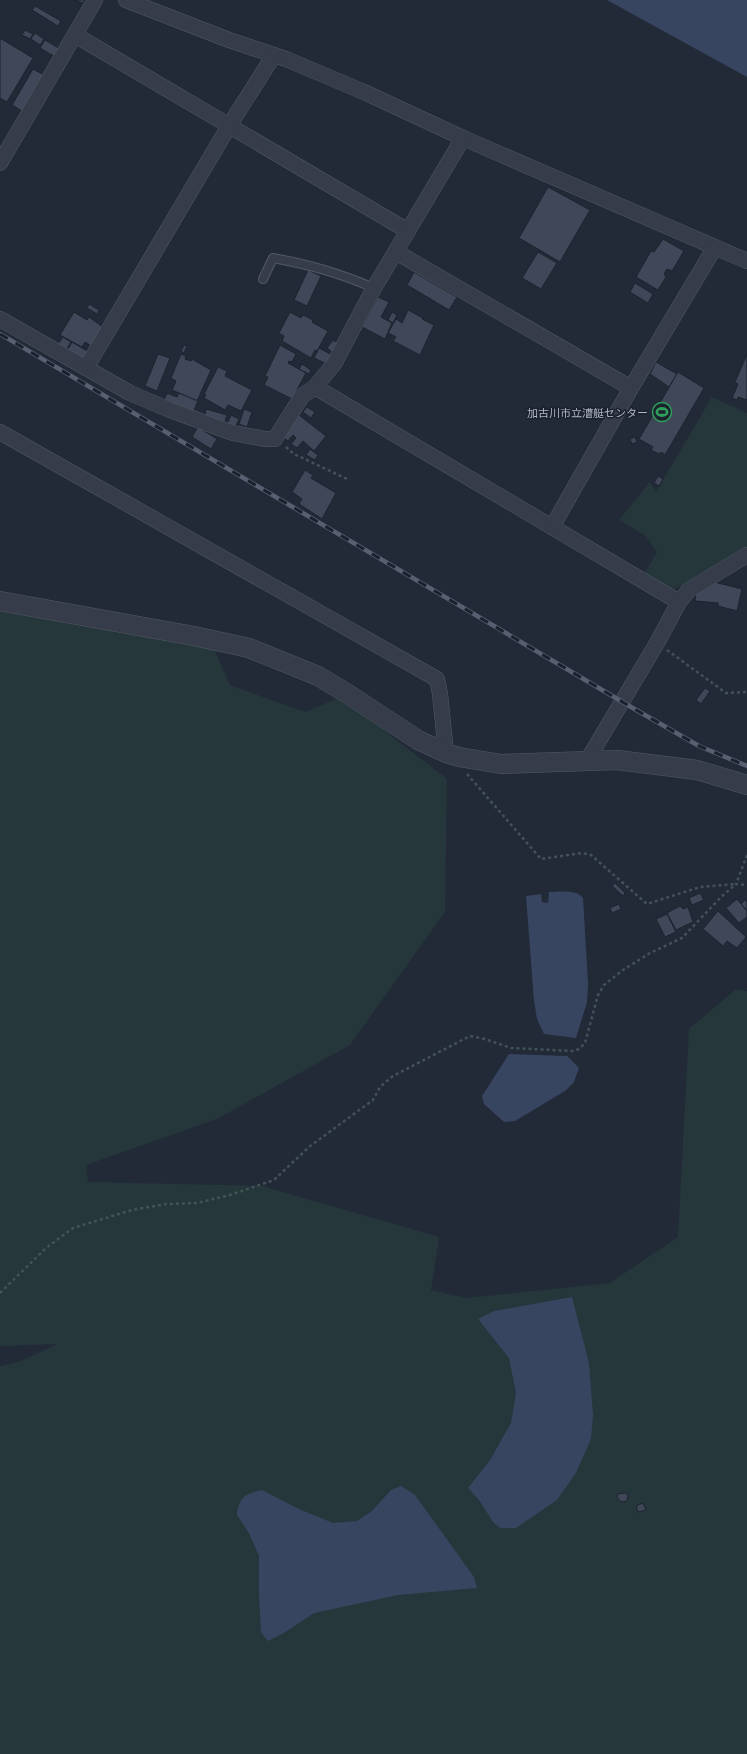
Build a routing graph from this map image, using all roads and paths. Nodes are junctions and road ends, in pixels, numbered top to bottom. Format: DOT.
graph roads {
  1 [pos="95,0"];
  2 [pos="126,0"];
  3 [pos="75,35"];
  4 [pos="274,55"];
  5 [pos="229,126"];
  6 [pos="463,138"];
  7 [pos="0,163"];
  8 [pos="408,231"];
  9 [pos="715,247"];
  10 [pos="396,252"];
  11 [pos="747,261"];
  12 [pos="263,279"];
  13 [pos="374,288"];
  14 [pos="0,318"];
  15 [pos="86,368"];
  16 [pos="315,387"];
  17 [pos="631,388"];
  18 [pos="0,432"];
  19 [pos="275,439"];
  20 [pos="347,479"];
  21 [pos="552,527"];
  22 [pos="747,555"];
  23 [pos="0,601"];
  24 [pos="679,602"];
  25 [pos="657,643"];
  26 [pos="747,692"];
  27 [pos="452,755"];
  28 [pos="588,759"];
  29 [pos="747,785"];
  30 [pos="747,855"];
  31 [pos="736,884"];
  32 [pos="747,885"];
  33 [pos="0,1293"];
  1 -- 3 [label="street"];
  2 -- 4 [label="street"];
  3 -- 5 [label="street"];
  3 -- 7 [label="street"];
  4 -- 5 [label="street"];
  4 -- 6 [label="street"];
  5 -- 8 [label="street"];
  5 -- 15 [label="street"];
  6 -- 8 [label="street"];
  6 -- 9 [label="street"];
  8 -- 10 [label="street"];
  9 -- 11 [label="street"];
  9 -- 17 [label="street"];
  10 -- 13 [label="street"];
  10 -- 17 [label="street"];
  12 -- 13 [label="lane"];
  13 -- 16 [label="street"];
  14 -- 15 [label="street"];
  15 -- 19 [label="street"];
  16 -- 19 [label="street"];
  16 -- 21 [label="street"];
  17 -- 21 [label="street"];
  18 -- 27 [label="street"];
  19 -- 20 [label="path"];
  21 -- 24 [label="street"];
  22 -- 24 [label="street"];
  23 -- 27 [label="street"];
  24 -- 25 [label="street"];
  25 -- 26 [label="path"];
  25 -- 28 [label="street"];
  27 -- 28 [label="street"];
  27 -- 31 [label="path"];
  28 -- 29 [label="street"];
  30 -- 31 [label="path"];
  31 -- 32 [label="path"];
  31 -- 33 [label="path"];
}
